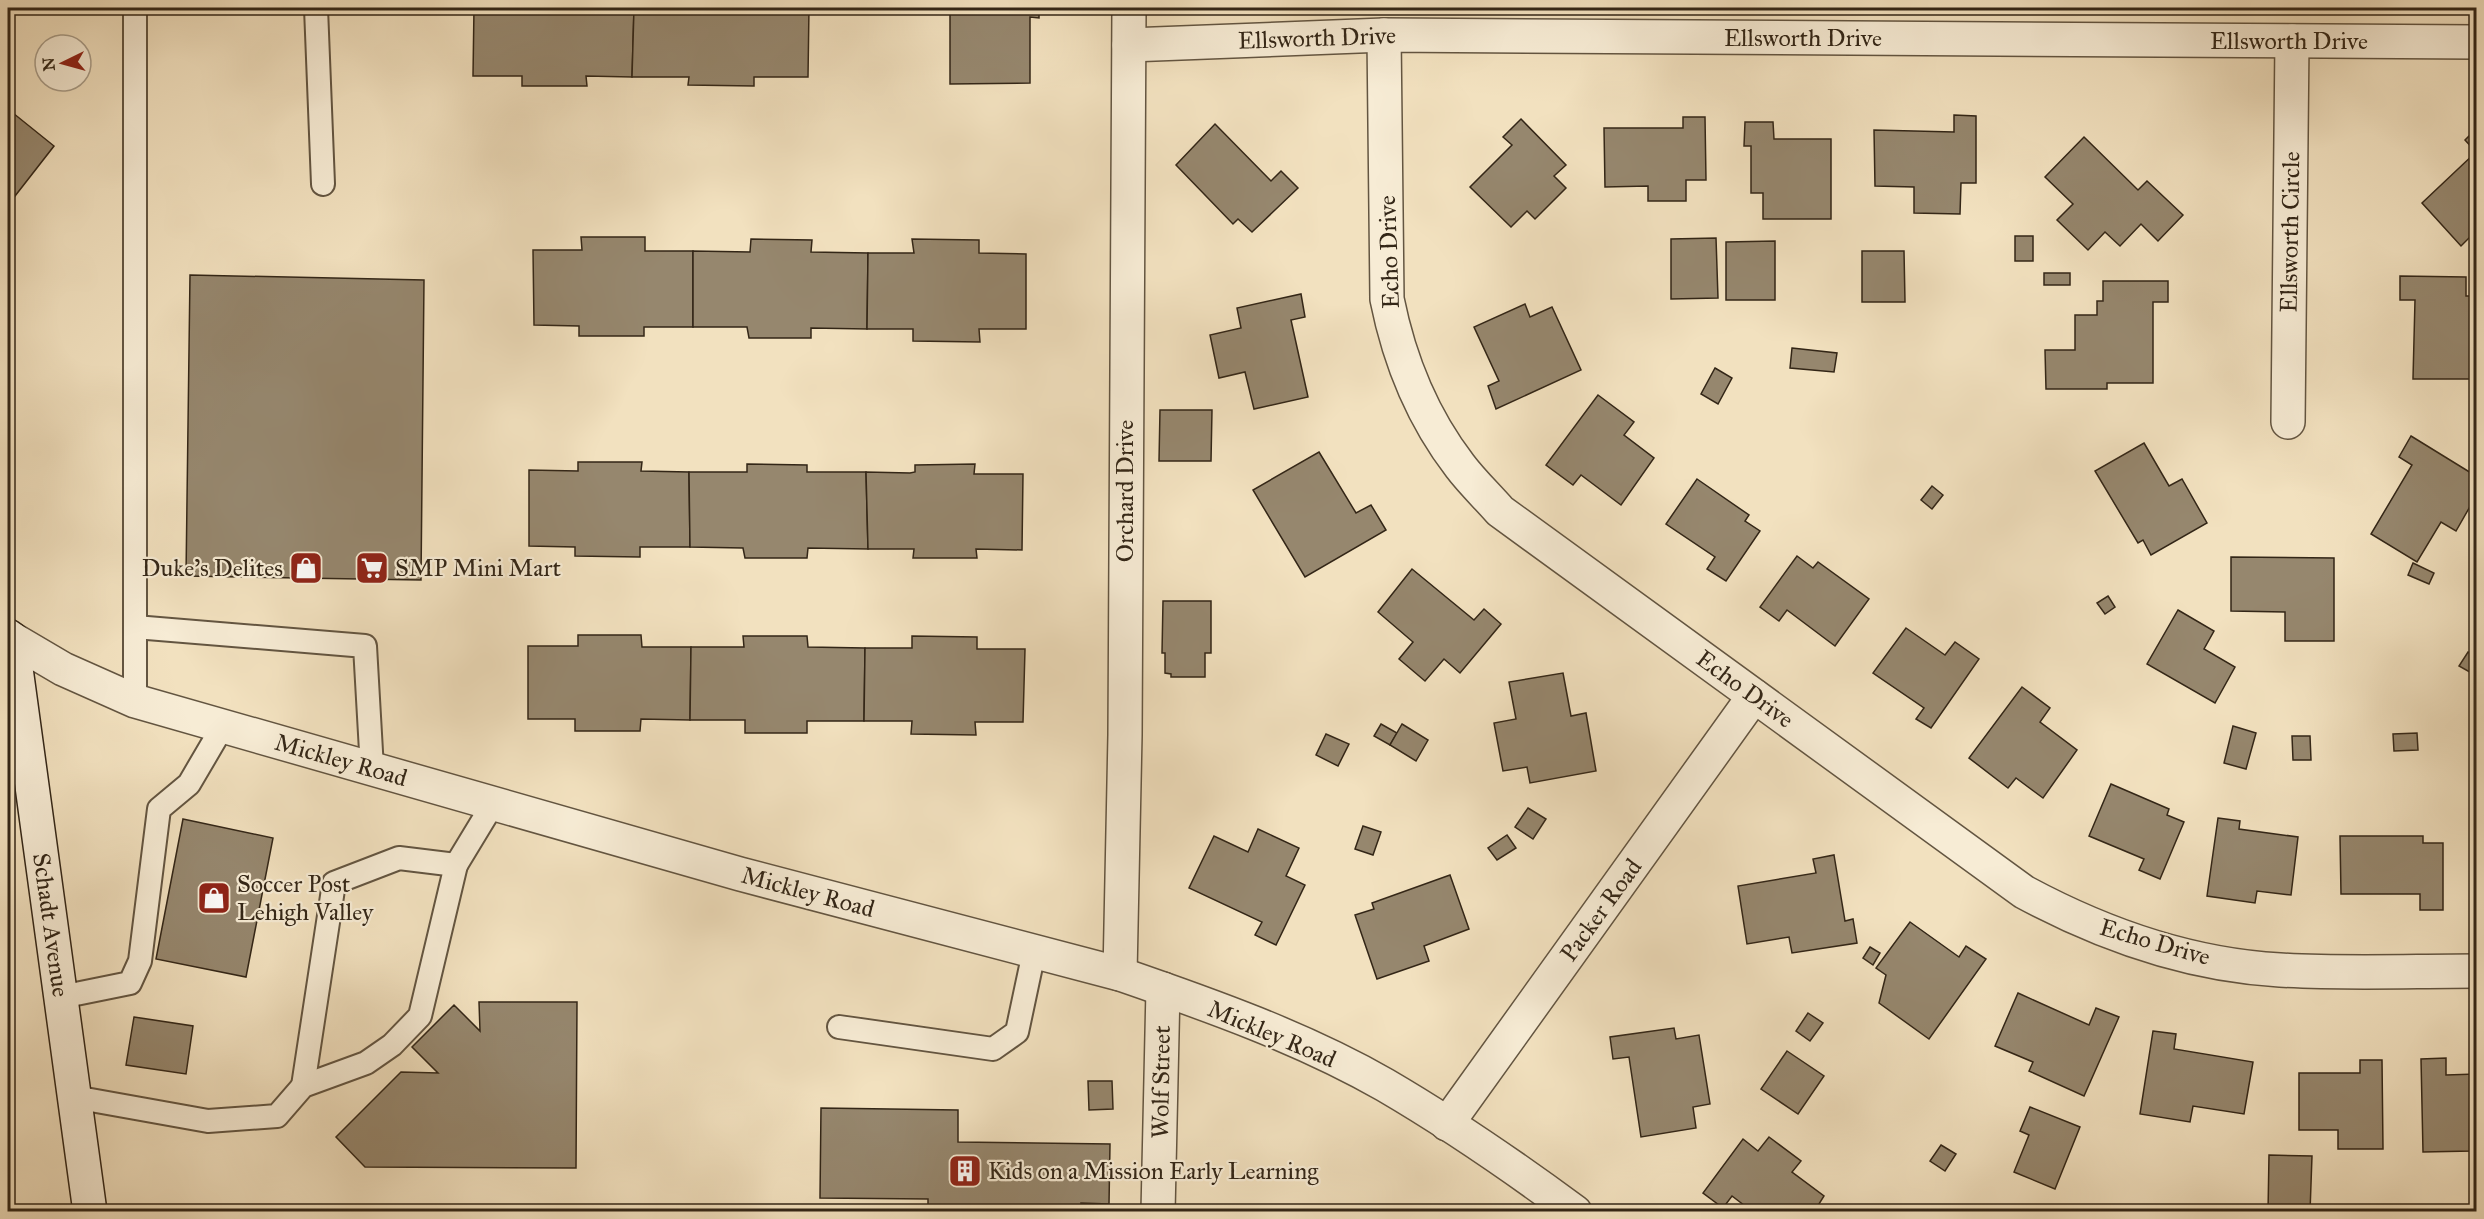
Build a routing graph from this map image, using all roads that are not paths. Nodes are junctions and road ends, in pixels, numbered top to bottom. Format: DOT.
graph roads {
  1 [pos="135,8"];
  2 [pos="316,8"];
  3 [pos="1129,8"];
  4 [pos="1384,34"];
  5 [pos="2292,41"];
  6 [pos="2476,42"];
  7 [pos="1129,45"];
  8 [pos="323,184"];
  9 [pos="2288,422"];
  10 [pos="135,627"];
  11 [pos="10,637"];
  12 [pos="1754,696"];
  13 [pos="135,701"];
  14 [pos="223,726"];
  15 [pos="372,769"];
  16 [pos="494,804"];
  17 [pos="456,865"];
  18 [pos="1034,952"];
  19 [pos="2476,971"];
  20 [pos="1120,974"];
  21 [pos="1163,989"];
  22 [pos="61,997"];
  23 [pos="839,1026"];
  24 [pos="303,1086"];
  25 [pos="74,1097"];
  26 [pos="1447,1124"];
  27 [pos="90,1212"];
  28 [pos="1158,1212"];
  29 [pos="1575,1212"];
  1 -- 10 [label="lane"];
  2 -- 8 [label="lane"];
  3 -- 7 [label="street, Orchard Drive"];
  4 -- 5 [label="street, Ellsworth Drive"];
  4 -- 7 [label="street, Ellsworth Drive"];
  4 -- 12 [label="street, Echo Drive"];
  5 -- 6 [label="street, Ellsworth Drive"];
  5 -- 9 [label="street, Ellsworth Circle"];
  7 -- 20 [label="street, Orchard Drive"];
  10 -- 13 [label="lane"];
  10 -- 15 [label="lane"];
  11 -- 13 [label="street, Mickley Road"];
  11 -- 22 [label="street, Schadt Avenue"];
  12 -- 19 [label="street, Echo Drive"];
  12 -- 26 [label="street, Packer Road"];
  13 -- 14 [label="street, Mickley Road"];
  14 -- 15 [label="street, Mickley Road"];
  14 -- 22 [label="lane"];
  15 -- 16 [label="street, Mickley Road"];
  16 -- 17 [label="lane"];
  16 -- 18 [label="street, Mickley Road"];
  17 -- 24 [label="lane"];
  17 -- 24 [label="lane"];
  18 -- 20 [label="street, Mickley Road"];
  18 -- 23 [label="lane"];
  20 -- 21 [label="street, Mickley Road"];
  21 -- 26 [label="street, Mickley Road"];
  21 -- 28 [label="street, Wolf Street"];
  22 -- 25 [label="street, Schadt Avenue"];
  24 -- 25 [label="lane"];
  25 -- 27 [label="street, Schadt Avenue"];
  26 -- 29 [label="street, Mickley Road"];
}
